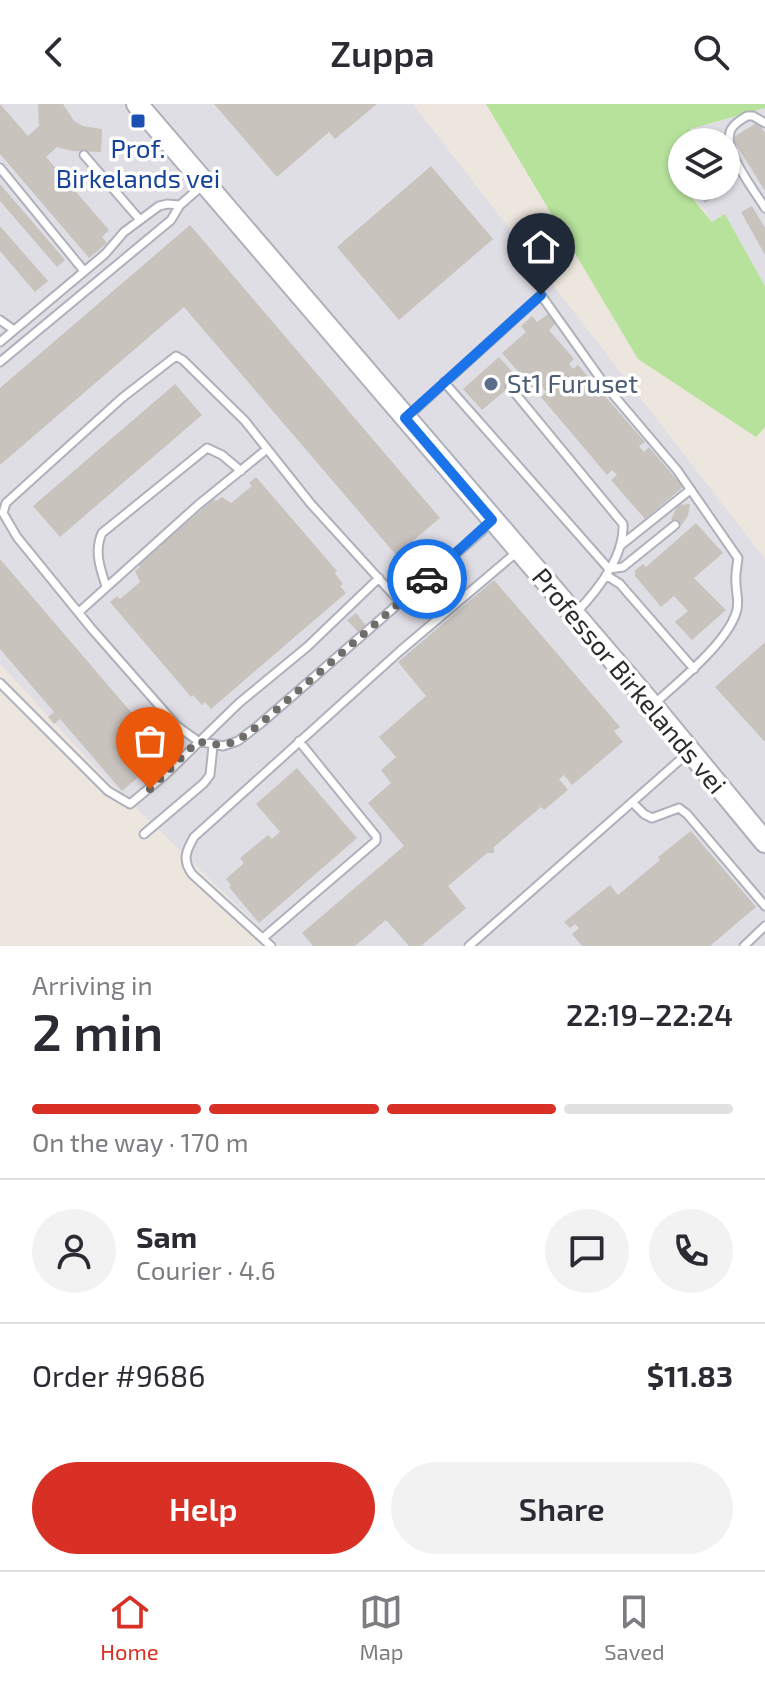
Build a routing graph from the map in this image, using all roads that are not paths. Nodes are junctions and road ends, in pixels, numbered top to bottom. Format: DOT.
graph roads {
  1 [pos="137,104"];
  2 [pos="765,123"];
  3 [pos="84,155"];
  4 [pos="0,168"];
  5 [pos="205,184"];
  6 [pos="180,205"];
  7 [pos="765,208"];
  8 [pos="140,220"];
  9 [pos="84,271"];
  10 [pos="0,320"];
  11 [pos="14,330"];
  12 [pos="0,342"];
  13 [pos="0,362"];
  14 [pos="444,382"];
  15 [pos="510,387"];
  16 [pos="405,418"];
  17 [pos="267,449"];
  18 [pos="241,471"];
  19 [pos="690,490"];
  20 [pos="492,520"];
  21 [pos="675,525"];
  22 [pos="620,547"];
  23 [pos="519,550"];
  24 [pos="608,572"];
  25 [pos="379,578"];
  26 [pos="106,586"];
  27 [pos="401,603"];
  28 [pos="79,612"];
  29 [pos="574,615"];
  30 [pos="694,669"];
  31 [pos="0,683"];
  32 [pos="652,705"];
  33 [pos="198,741"];
  34 [pos="299,741"];
  35 [pos="213,746"];
  36 [pos="690,751"];
  37 [pos="632,802"];
  38 [pos="144,834"];
  39 [pos="765,842"];
  40 [pos="765,906"];
  41 [pos="765,926"];
  42 [pos="263,938"];
  43 [pos="271,946"];
  44 [pos="469,946"];
  45 [pos="744,946"];
  1 -- 5 [label="main road, Professor Birkelands vei"];
  2 -- 7 [label="lane"];
  3 -- 8 [label="lane"];
  4 -- 9 [label="lane"];
  5 -- 6 [label="lane"];
  5 -- 16 [label="main road, Professor Birkelands vei"];
  6 -- 8 [label="lane"];
  6 -- 13 [label="lane"];
  8 -- 9 [label="lane"];
  9 -- 11 [label="lane"];
  10 -- 11 [label="lane"];
  11 -- 12 [label="lane"];
  14 -- 16 [label="lane"];
  14 -- 19 [label="lane"];
  14 -- 24 [label="lane"];
  15 -- 22 [label="lane"];
  16 -- 20 [label="main road, Professor Birkelands vei"];
  17 -- 18 [label="lane"];
  17 -- 25 [label="lane"];
  17 -- 28 [label="lane"];
  18 -- 26 [label="lane"];
  18 -- 26 [label="lane"];
  19 -- 22 [label="lane"];
  19 -- 30 [label="lane"];
  20 -- 23 [label="main road, Professor Birkelands vei"];
  20 -- 27 [label="lane"];
  21 -- 24 [label="lane"];
  22 -- 24 [label="lane"];
  23 -- 29 [label="main road, Professor Birkelands vei"];
  23 -- 34 [label="lane"];
  24 -- 29 [label="lane"];
  24 -- 30 [label="lane"];
  25 -- 27 [label="lane"];
  25 -- 33 [label="lane"];
  26 -- 28 [label="lane"];
  27 -- 35 [label="lane"];
  28 -- 33 [label="lane"];
  29 -- 32 [label="main road, Professor Birkelands vei"];
  30 -- 32 [label="lane"];
  31 -- 33 [label="lane"];
  32 -- 36 [label="main road, Professor Birkelands vei"];
  33 -- 35 [label="lane"];
  34 -- 42 [label="lane"];
  34 -- 42 [label="lane"];
  35 -- 38 [label="lane"];
  36 -- 37 [label="lane"];
  36 -- 39 [label="main road, Professor Birkelands vei"];
  37 -- 40 [label="lane"];
  37 -- 44 [label="lane"];
  41 -- 45 [label="lane"];
  42 -- 43 [label="lane"];
}
